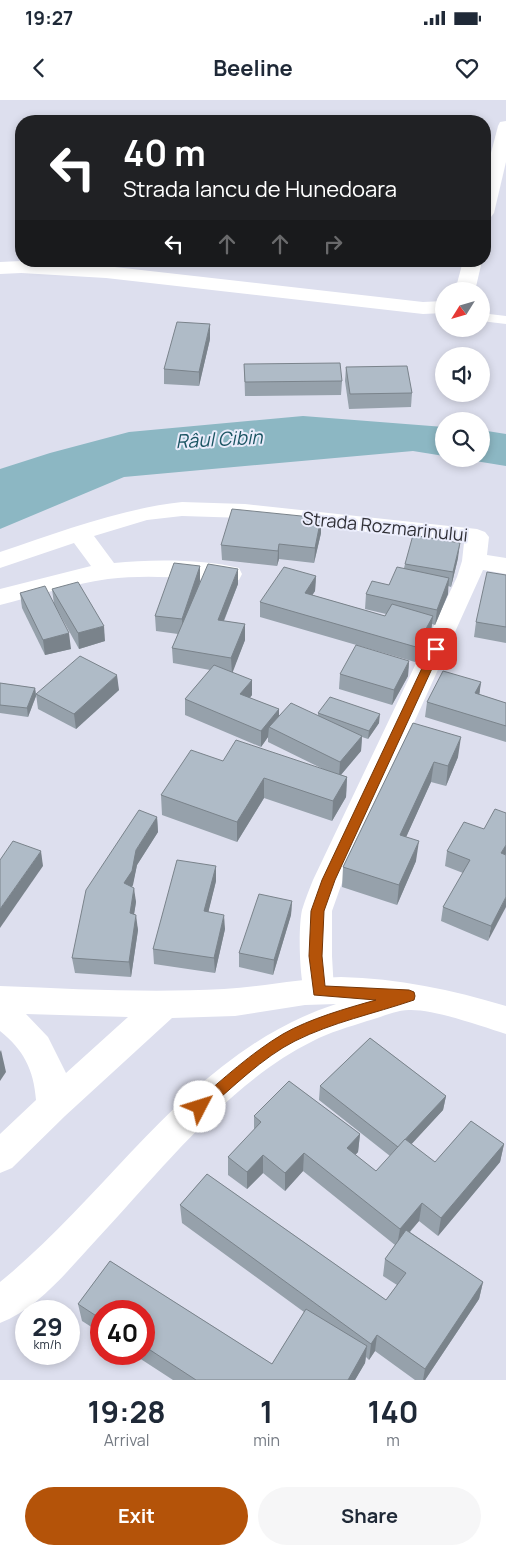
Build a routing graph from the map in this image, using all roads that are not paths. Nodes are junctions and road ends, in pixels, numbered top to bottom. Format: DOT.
graph roads {
  1 [pos="506,126"];
  2 [pos="491,188"];
  3 [pos="472,267"];
  4 [pos="0,268"];
  5 [pos="468,282"];
  6 [pos="435,307"];
  7 [pos="490,318"];
  8 [pos="506,320"];
  9 [pos="79,533"];
  10 [pos="476,549"];
  11 [pos="0,560"];
  12 [pos="506,566"];
  13 [pos="108,571"];
  14 [pos="230,574"];
  15 [pos="0,598"];
  16 [pos="318,991"];
  17 [pos="409,996"];
  18 [pos="0,999"];
  19 [pos="165,1004"];
  20 [pos="0,1013"];
  21 [pos="506,1020"];
  22 [pos="53,1105"];
  23 [pos="0,1157"];
  24 [pos="0,1305"];
  1 -- 2 [label="street"];
  3 -- 5 [label="street"];
  4 -- 6 [label="street"];
  7 -- 8 [label="lane"];
  9 -- 10 [label="street, Strada Rozmarinului"];
  9 -- 11 [label="street, Strada Rozmarinului"];
  9 -- 13 [label="street"];
  10 -- 12 [label="street, Strada Rozmarinului"];
  10 -- 16 [label="street"];
  13 -- 14 [label="street"];
  13 -- 15 [label="street"];
  16 -- 17 [label="street"];
  16 -- 19 [label="street"];
  17 -- 21 [label="street"];
  17 -- 24 [label="street"];
  18 -- 19 [label="street"];
  19 -- 22 [label="street"];
  20 -- 22 [label="street"];
  22 -- 23 [label="street"];
}
